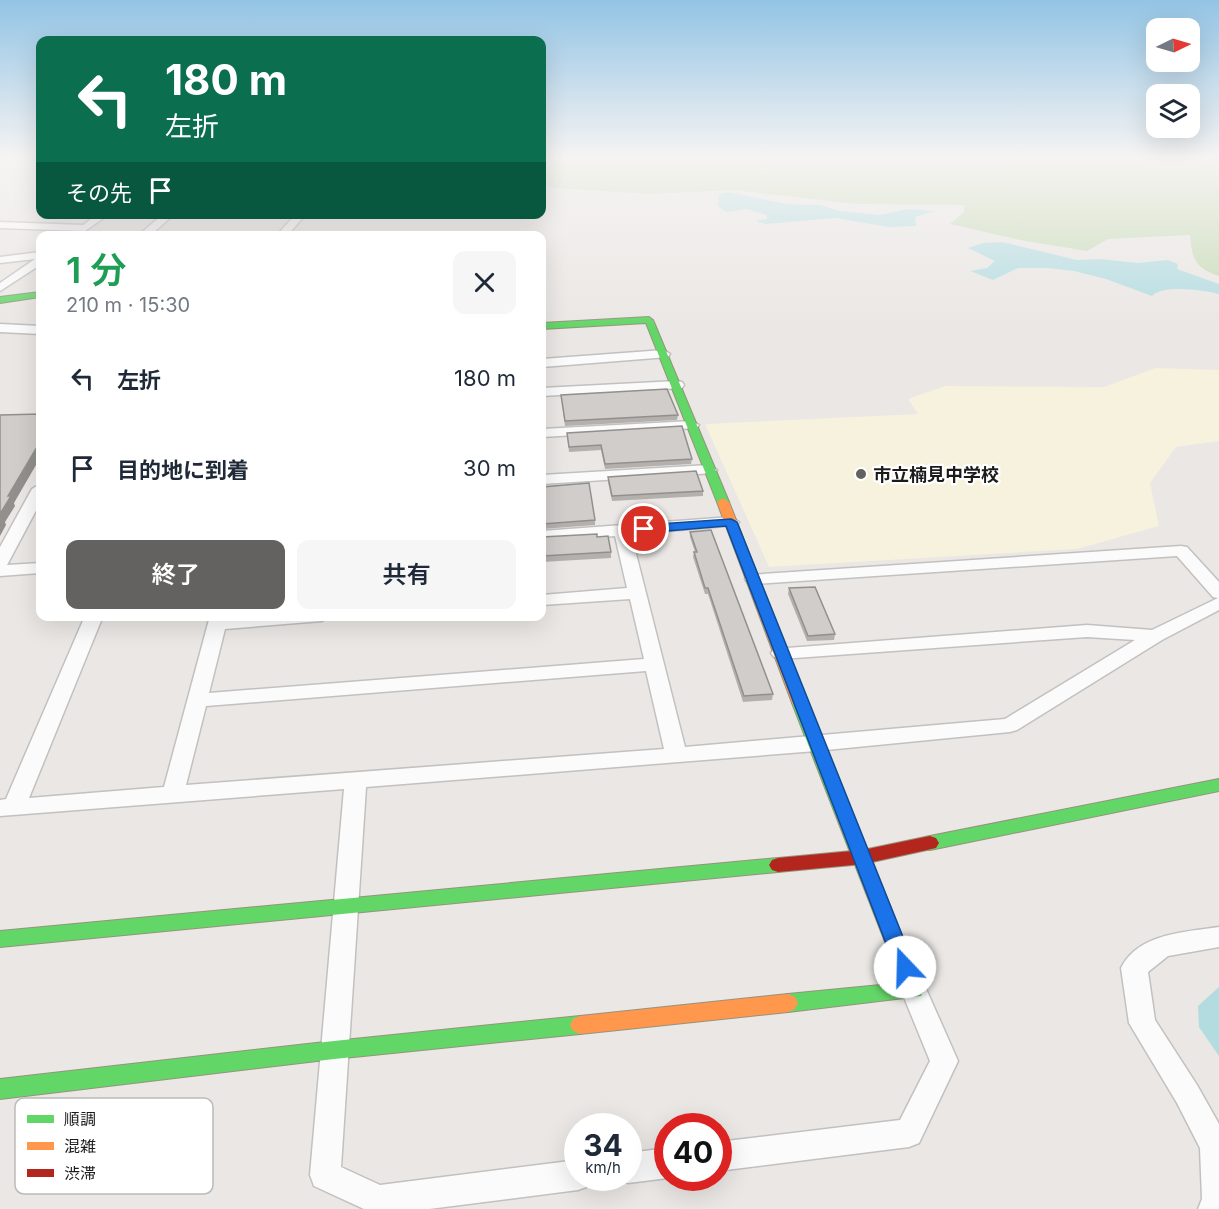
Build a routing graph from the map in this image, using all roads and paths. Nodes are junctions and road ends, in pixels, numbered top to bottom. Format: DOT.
graph roads {
  1 [pos="98,219"];
  2 [pos="164,219"];
  3 [pos="298,219"];
  4 [pos="0,225"];
  5 [pos="18,226"];
  6 [pos="85,228"];
  7 [pos="81,231"];
  8 [pos="149,231"];
  9 [pos="286,231"];
  10 [pos="0,237"];
  11 [pos="36,256"];
  12 [pos="0,260"];
  13 [pos="36,263"];
  14 [pos="0,288"];
  15 [pos="36,296"];
  16 [pos="0,300"];
  17 [pos="36,317"];
  18 [pos="546,326"];
  19 [pos="11,328"];
  20 [pos="36,330"];
  21 [pos="0,337"];
  22 [pos="664,354"];
  23 [pos="546,363"];
  24 [pos="677,385"];
  25 [pos="546,392"];
  26 [pos="692,425"];
  27 [pos="546,433"];
  28 [pos="709,470"];
  29 [pos="546,480"];
  30 [pos="34,512"];
  31 [pos="731,522"];
  32 [pos="622,531"];
  33 [pos="546,536"];
  34 [pos="0,562"];
  35 [pos="36,568"];
  36 [pos="0,571"];
  37 [pos="754,579"];
  38 [pos="636,593"];
  39 [pos="1219,593"];
  40 [pos="546,600"];
  41 [pos="1219,603"];
  42 [pos="92,621"];
  43 [pos="218,621"];
  44 [pos="1155,636"];
  45 [pos="782,653"];
  46 [pos="655,664"];
  47 [pos="198,700"];
  48 [pos="816,744"];
  49 [pos="676,753"];
  50 [pos="356,781"];
  51 [pos="1219,785"];
  52 [pos="173,795"];
  53 [pos="7,808"];
  54 [pos="863,857"];
  55 [pos="345,906"];
  56 [pos="1219,937"];
  57 [pos="0,939"];
  58 [pos="914,990"];
  59 [pos="334,1050"];
  60 [pos="0,1089"];
  61 [pos="732,1155"];
  62 [pos="564,1176"];
  63 [pos="1213,1209"];
  1 -- 6 [label="street"];
  2 -- 8 [label="street"];
  3 -- 9 [label="street"];
  4 -- 5 [label="street"];
  5 -- 6 [label="street"];
  5 -- 10 [label="street"];
  6 -- 7 [label="street"];
  11 -- 12 [label="street"];
  13 -- 14 [label="street"];
  15 -- 16 [label="street"];
  17 -- 19 [label="street"];
  18 -- 22 [label="street"];
  19 -- 20 [label="street"];
  19 -- 21 [label="street"];
  22 -- 23 [label="street"];
  22 -- 24 [label="street"];
  24 -- 25 [label="street"];
  24 -- 26 [label="street"];
  26 -- 27 [label="street"];
  26 -- 28 [label="street"];
  28 -- 29 [label="street"];
  28 -- 31 [label="street"];
  30 -- 34 [label="street"];
  31 -- 32 [label="street"];
  31 -- 37 [label="street"];
  32 -- 33 [label="street"];
  32 -- 38 [label="street"];
  35 -- 36 [label="street"];
  37 -- 39 [label="street"];
  37 -- 45 [label="street"];
  38 -- 40 [label="street"];
  38 -- 46 [label="street"];
  41 -- 44 [label="street"];
  42 -- 53 [label="street"];
  43 -- 47 [label="street"];
  44 -- 45 [label="street"];
  44 -- 48 [label="street"];
  45 -- 48 [label="street"];
  46 -- 47 [label="street"];
  46 -- 49 [label="street"];
  47 -- 52 [label="street"];
  48 -- 49 [label="street"];
  48 -- 54 [label="street"];
  49 -- 50 [label="street"];
  50 -- 52 [label="street"];
  50 -- 55 [label="street"];
  51 -- 54 [label="street"];
  52 -- 53 [label="street"];
  54 -- 55 [label="street"];
  54 -- 58 [label="street"];
  55 -- 57 [label="street"];
  55 -- 59 [label="street"];
  56 -- 63 [label="street"];
  58 -- 59 [label="street"];
  58 -- 61 [label="street"];
  59 -- 60 [label="street"];
  59 -- 62 [label="street"];
}
